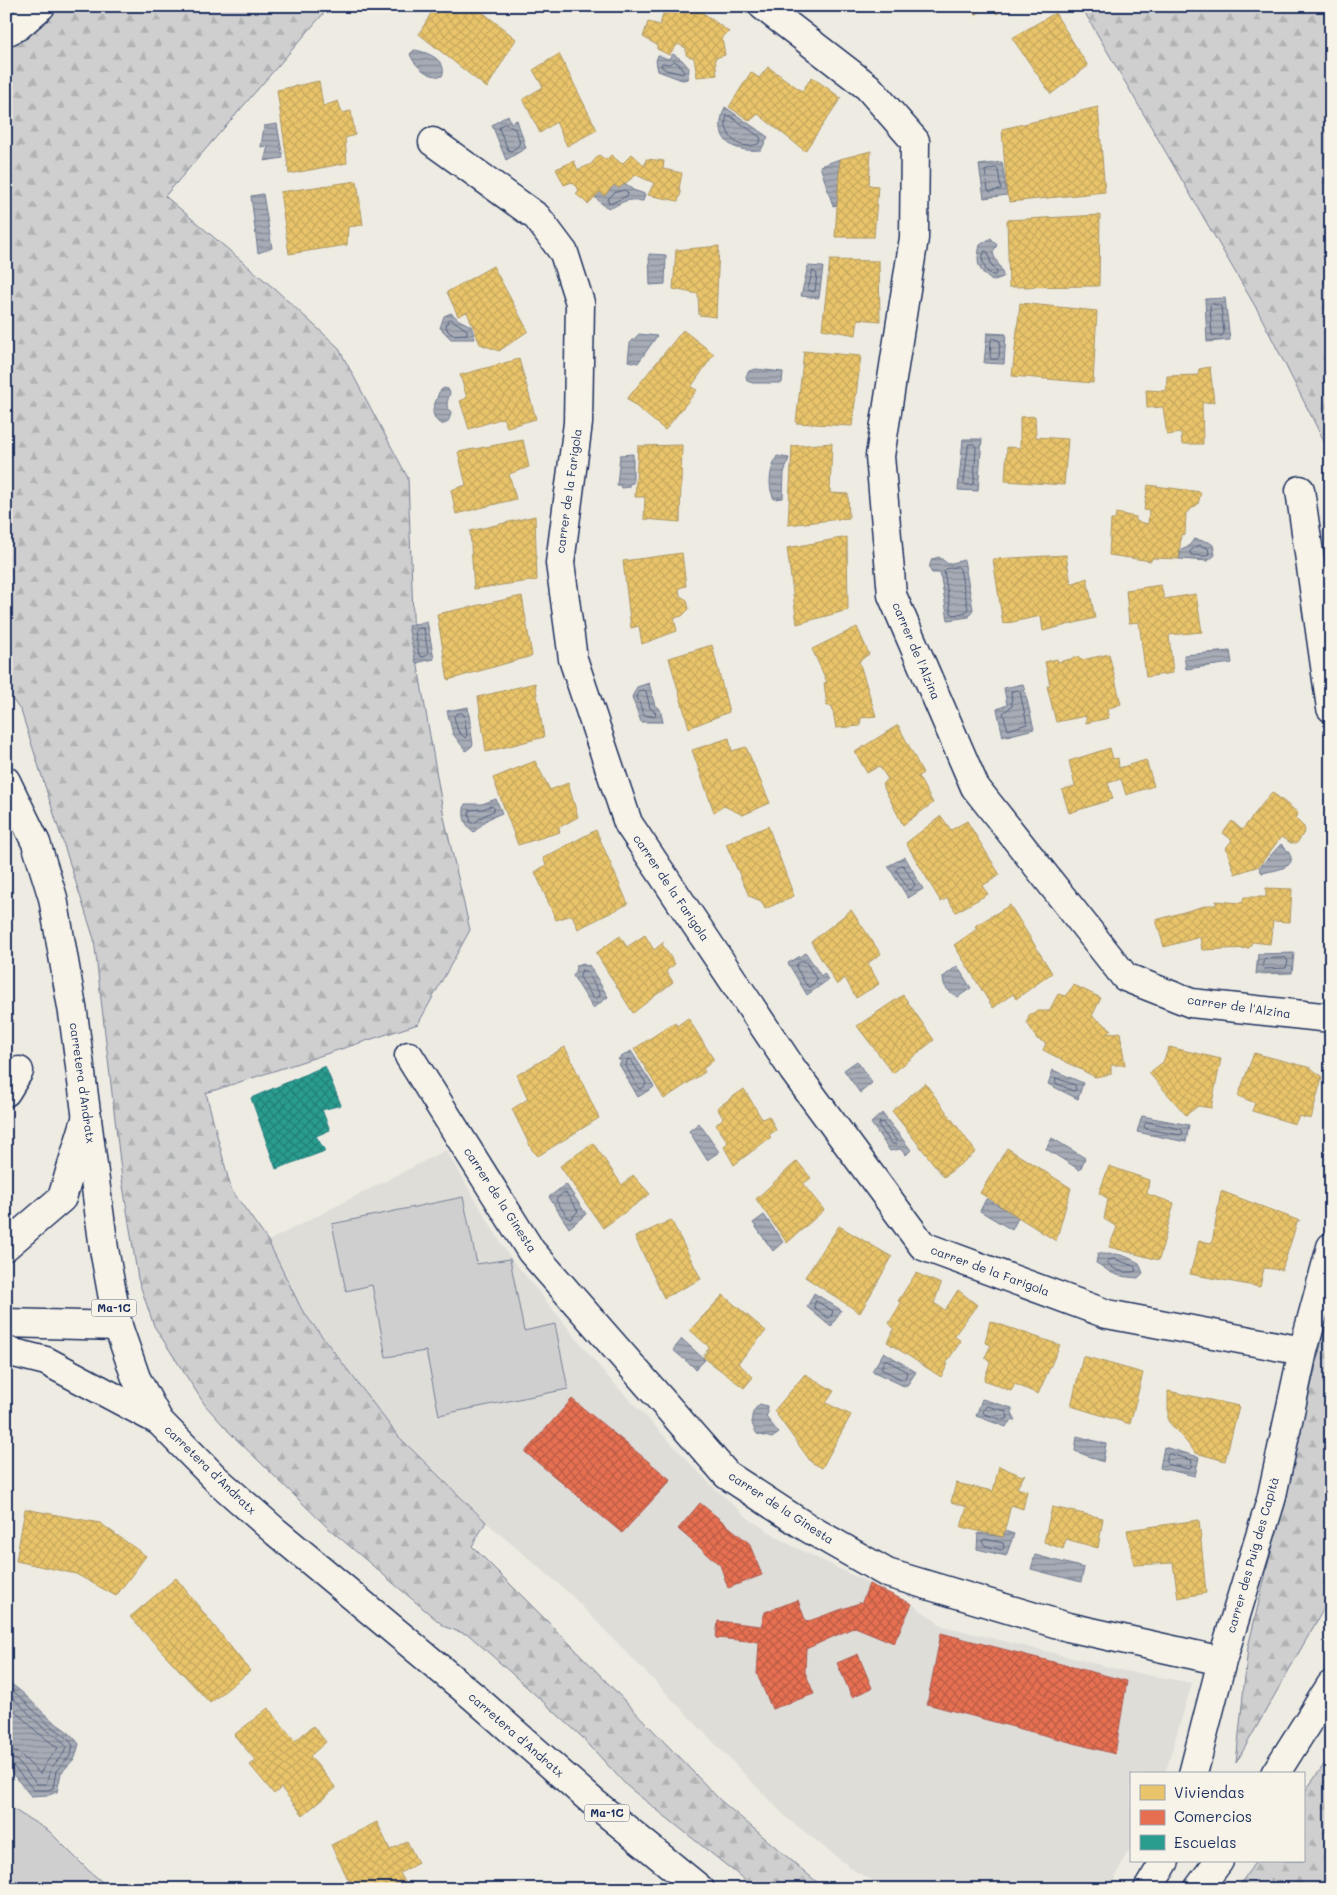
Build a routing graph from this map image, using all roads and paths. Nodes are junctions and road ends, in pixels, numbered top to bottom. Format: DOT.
graph roads {
  1 [pos="41,6"];
  2 [pos="763,6"];
  3 [pos="6,32"];
  4 [pos="433,142"];
  5 [pos="1300,490"];
  6 [pos="1331,708"];
  7 [pos="6,781"];
  8 [pos="1331,1018"];
  9 [pos="409,1056"];
  10 [pos="87,1116"];
  11 [pos="6,1246"];
  12 [pos="1331,1247"];
  13 [pos="6,1323"];
  14 [pos="118,1326"];
  15 [pos="6,1351"];
  16 [pos="1303,1351"];
  17 [pos="158,1421"];
  18 [pos="1222,1661"];
  19 [pos="1331,1685"];
  20 [pos="1194,1772"];
  21 [pos="1275,1772"];
  22 [pos="1164,1862"];
  23 [pos="1218,1862"];
  24 [pos="700,1889"];
  25 [pos="1148,1889"];
  26 [pos="1198,1889"];
  1 -- 3 [label="main road"];
  2 -- 8 [label="main road, carrer de l'Alzina"];
  4 -- 16 [label="main road, carrer de la Farigola"];
  5 -- 6 [label="main road"];
  7 -- 10 [label="main road, carretera d'Andratx / Ma-1C"];
  9 -- 18 [label="main road, carrer de la Ginesta"];
  10 -- 11 [label="main road"];
  10 -- 14 [label="main road, carretera d'Andratx / Ma-1C"];
  12 -- 16 [label="main road, carrer des Puig des Capità"];
  13 -- 14 [label="main road"];
  14 -- 17 [label="main road, carretera d'Andratx / Ma-1C"];
  15 -- 17 [label="main road"];
  16 -- 18 [label="main road, carrer des Puig des Capità"];
  17 -- 24 [label="main road, carretera d'Andratx / Ma-1C"];
  18 -- 20 [label="main road, carrer des Puig des Capità"];
  19 -- 21 [label="main road"];
  22 -- 25 [label="main road"];
  23 -- 26 [label="main road"];
}
